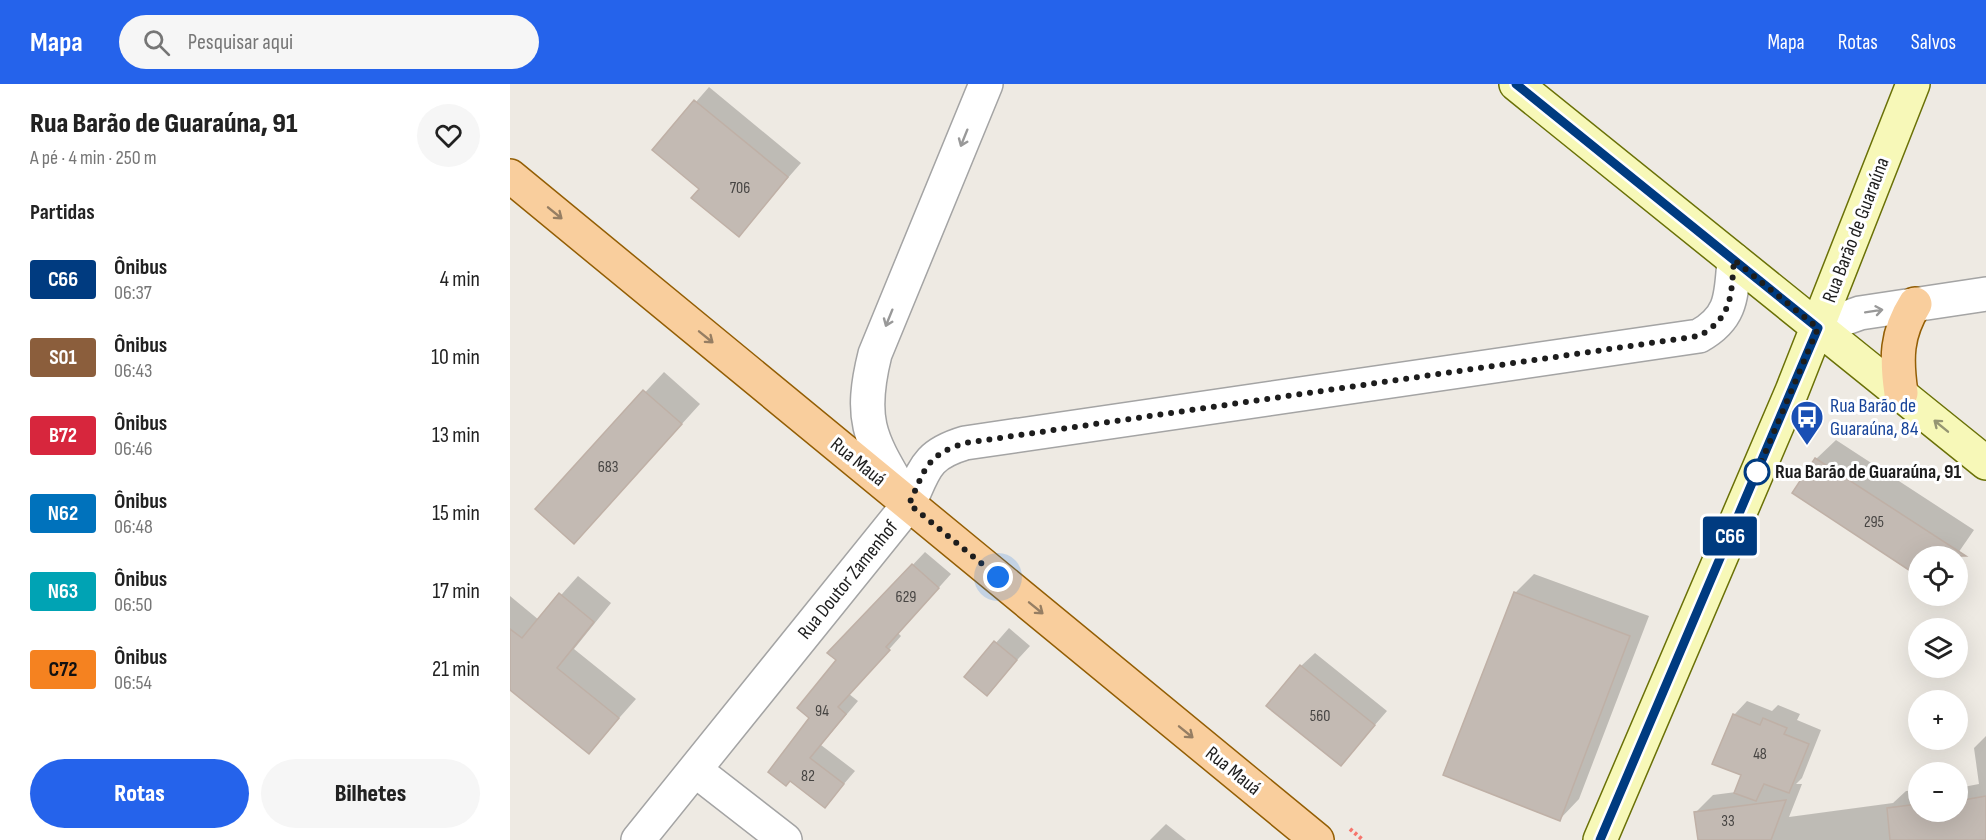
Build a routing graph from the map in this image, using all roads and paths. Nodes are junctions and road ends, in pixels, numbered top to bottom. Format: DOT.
graph roads {
  1 [pos="986,84"];
  2 [pos="1516,84"];
  3 [pos="1913,84"];
  4 [pos="510,176"];
  5 [pos="1734,260"];
  6 [pos="1986,294"];
  7 [pos="1915,304"];
  8 [pos="1818,328"];
  9 [pos="1901,393"];
  10 [pos="1986,463"];
  11 [pos="909,504"];
  12 [pos="694,770"];
  13 [pos="638,840"];
  14 [pos="785,840"];
  15 [pos="1317,840"];
  16 [pos="1600,840"];
  1 -- 11 [label="street, Rua Doutor Zamenhof, one-way"];
  2 -- 5 [label="street"];
  3 -- 8 [label="street, Rua Barão de Guaraúna"];
  4 -- 11 [label="main road, Rua Mauá, one-way"];
  5 -- 8 [label="street"];
  5 -- 11 [label="street"];
  6 -- 7 [label="street"];
  8 -- 7 [label="street, one-way"];
  7 -- 9 [label="main road"];
  8 -- 9 [label="street"];
  8 -- 16 [label="street, Rua Barão de Guaraúna"];
  10 -- 9 [label="street, one-way"];
  11 -- 12 [label="street, Rua Doutor Zamenhof"];
  11 -- 15 [label="main road, Rua Mauá, one-way"];
  12 -- 13 [label="street, Rua Doutor Zamenhof"];
  12 -- 14 [label="street"];
}
